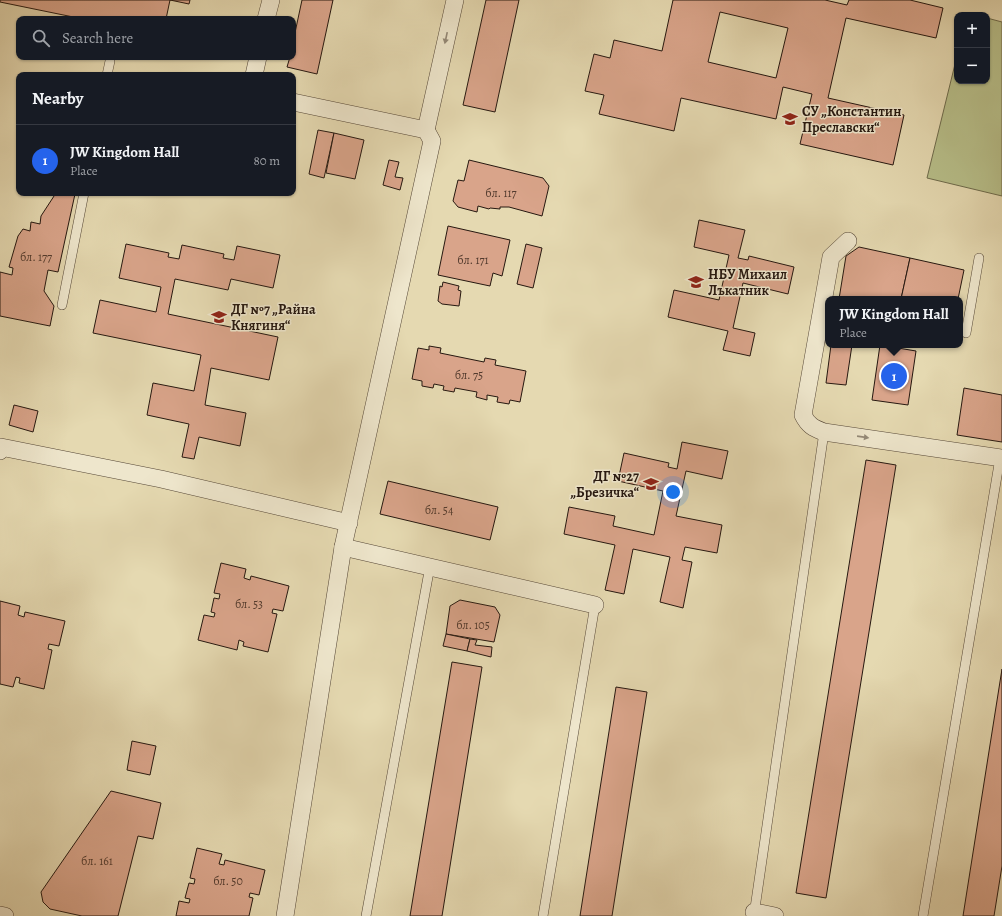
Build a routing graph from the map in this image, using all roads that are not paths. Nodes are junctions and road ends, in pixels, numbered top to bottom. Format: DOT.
graph roads {
  1 [pos="270,0"];
  2 [pos="455,0"];
  3 [pos="267,16"];
  4 [pos="257,60"];
  5 [pos="110,61"];
  6 [pos="108,72"];
  7 [pos="255,72"];
  8 [pos="296,103"];
  9 [pos="426,130"];
  10 [pos="83,196"];
  11 [pos="848,241"];
  12 [pos="979,258"];
  13 [pos="62,305"];
  14 [pos="966,333"];
  15 [pos="824,432"];
  16 [pos="0,451"];
  17 [pos="1001,458"];
  18 [pos="349,523"];
  19 [pos="343,547"];
  20 [pos="430,566"];
  21 [pos="596,605"];
  22 [pos="754,914"];
  23 [pos="0,915"];
  24 [pos="5,916"];
  25 [pos="285,916"];
  26 [pos="366,916"];
  27 [pos="543,916"];
  28 [pos="775,916"];
  29 [pos="923,916"];
  1 -- 3 [label="street"];
  2 -- 9 [label="street, one-way"];
  4 -- 7 [label="street"];
  5 -- 6 [label="lane"];
  8 -- 9 [label="street"];
  9 -- 18 [label="street"];
  10 -- 13 [label="lane"];
  11 -- 15 [label="street"];
  12 -- 14 [label="lane"];
  15 -- 17 [label="street, one-way"];
  15 -- 22 [label="lane"];
  16 -- 18 [label="street"];
  17 -- 29 [label="lane"];
  18 -- 19 [label="street"];
  19 -- 20 [label="street"];
  19 -- 25 [label="street"];
  20 -- 21 [label="street"];
  20 -- 26 [label="lane"];
  21 -- 27 [label="lane"];
  22 -- 28 [label="street"];
  23 -- 24 [label="street"];
}
